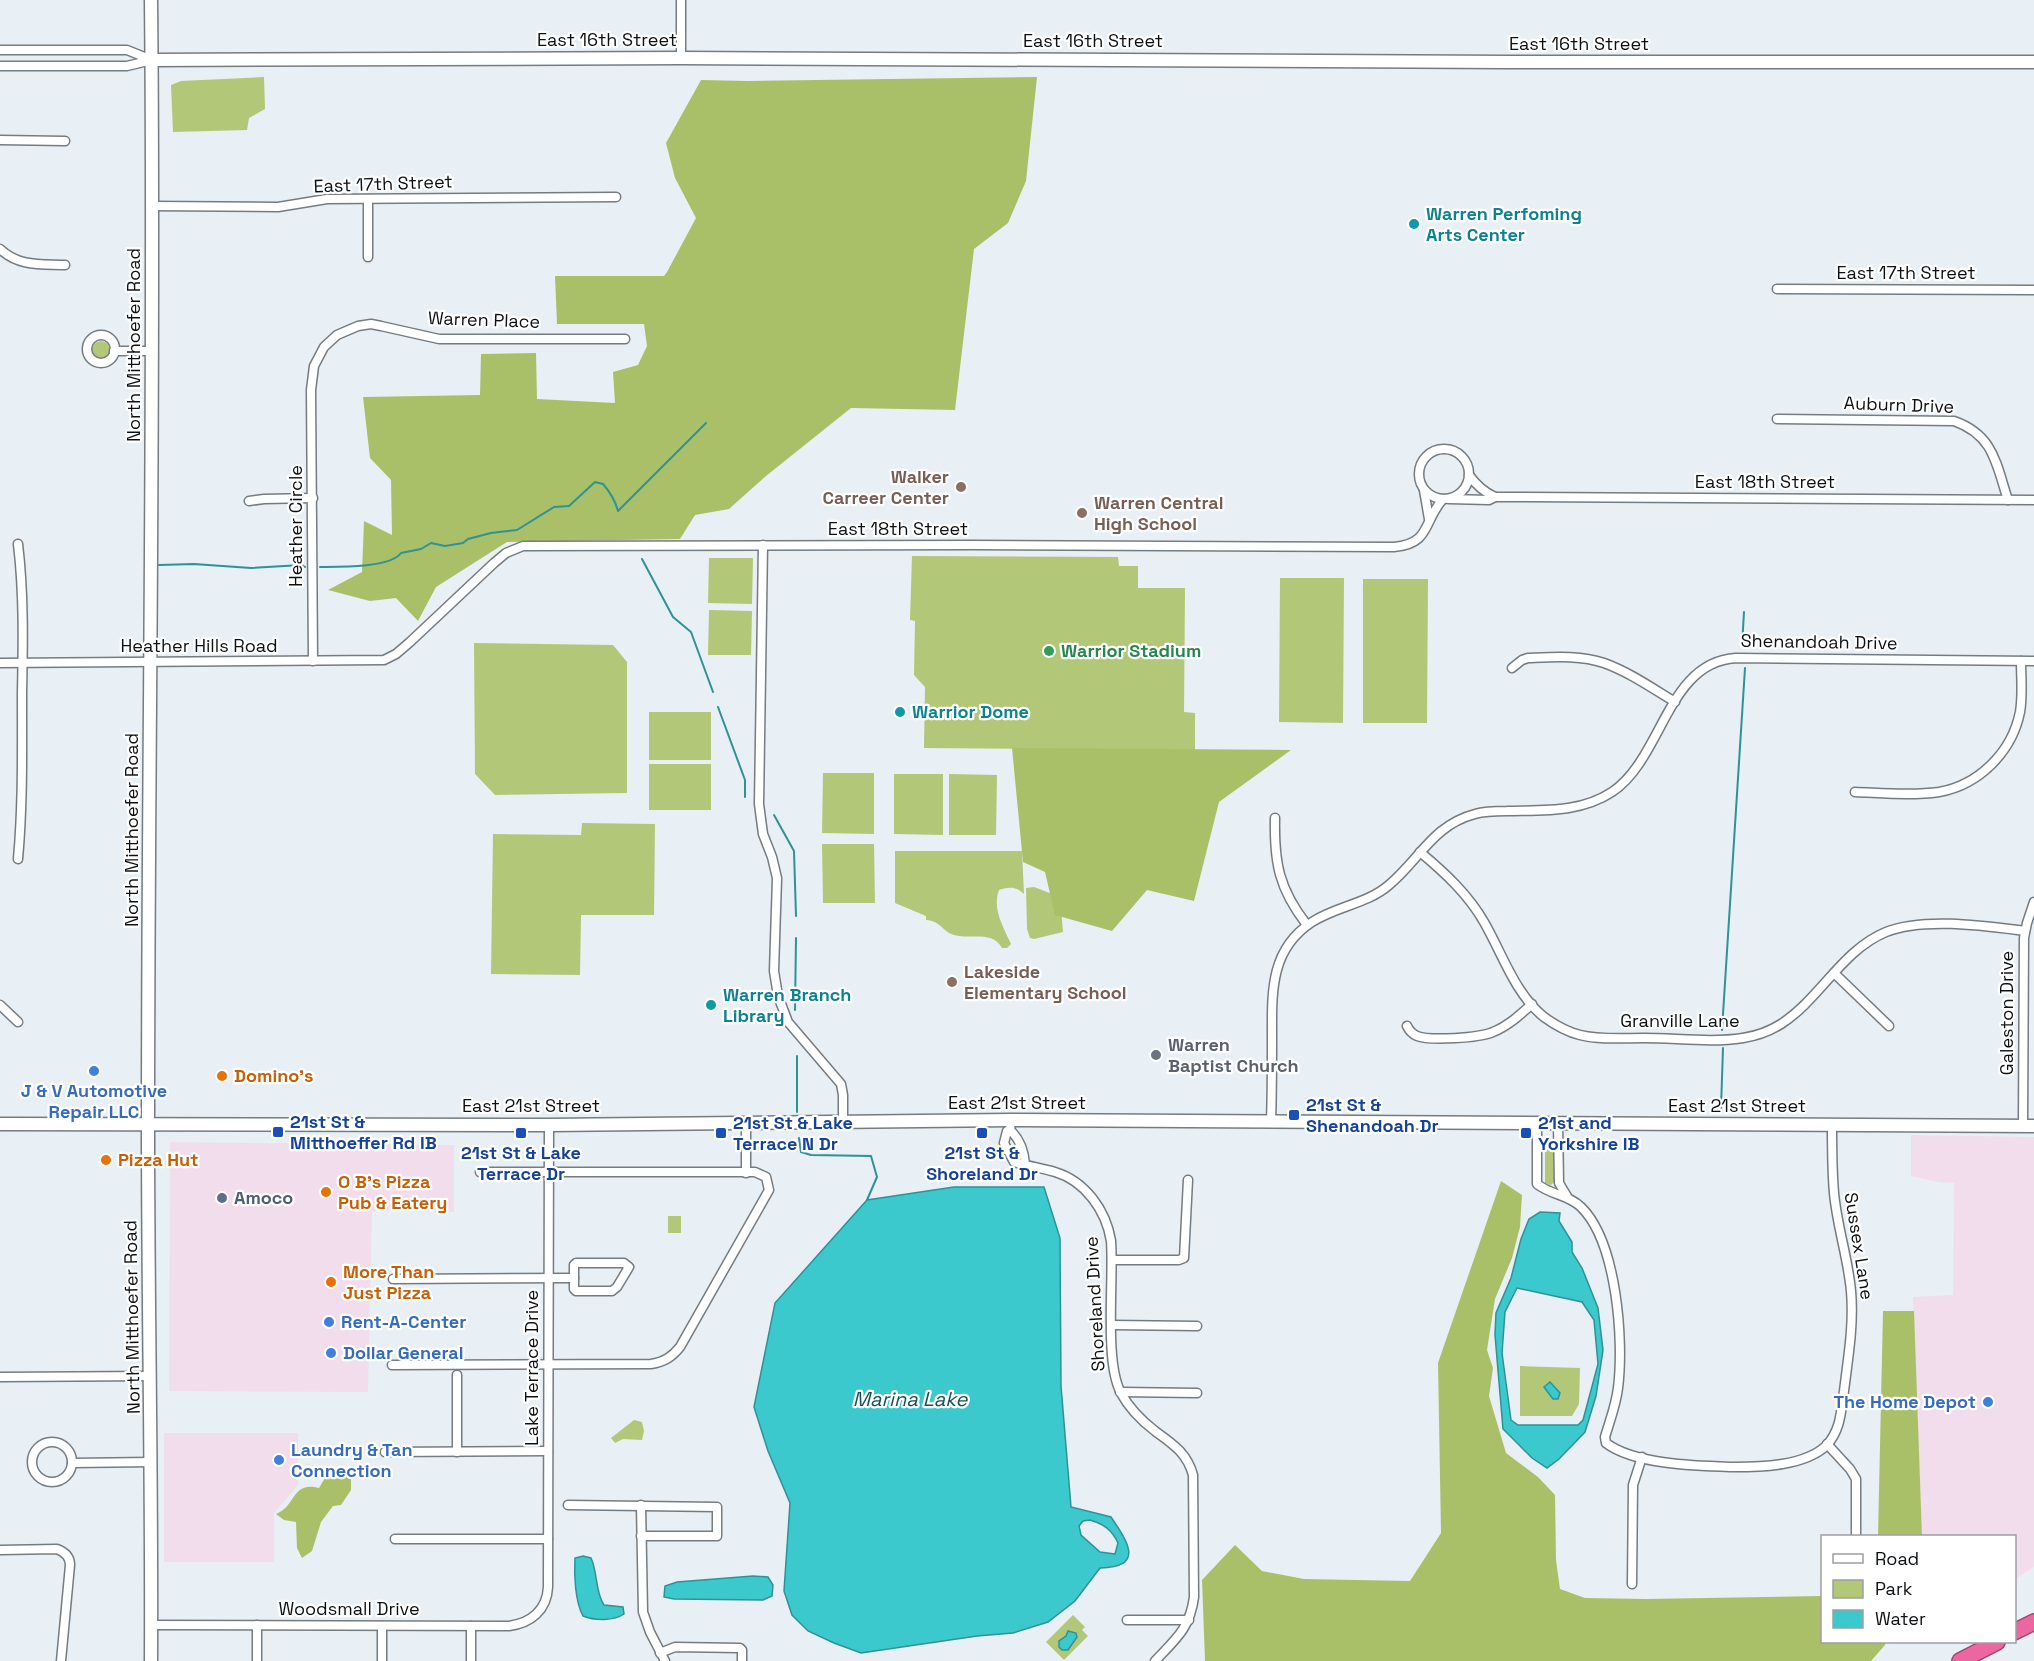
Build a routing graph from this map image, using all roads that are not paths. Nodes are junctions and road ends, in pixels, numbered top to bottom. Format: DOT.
graph roads {
  1 [pos="151,0"];
  2 [pos="681,0"];
  3 [pos="0,50"];
  4 [pos="681,58"];
  5 [pos="152,60"];
  6 [pos="2034,62"];
  7 [pos="0,66"];
  8 [pos="0,140"];
  9 [pos="65,141"];
  10 [pos="616,197"];
  11 [pos="368,199"];
  12 [pos="152,207"];
  13 [pos="0,249"];
  14 [pos="368,257"];
  15 [pos="65,265"];
  16 [pos="1777,289"];
  17 [pos="2034,290"];
  18 [pos="625,339"];
  19 [pos="114,351"];
  20 [pos="152,351"];
  21 [pos="311,390"];
  22 [pos="1778,419"];
  23 [pos="1469,474"];
  24 [pos="1423,488"];
  25 [pos="1496,497"];
  26 [pos="313,498"];
  27 [pos="1446,499"];
  28 [pos="2008,500"];
  29 [pos="2034,500"];
  30 [pos="249,501"];
  31 [pos="1429,522"];
  32 [pos="18,544"];
  33 [pos="763,545"];
  34 [pos="396,654"];
  35 [pos="2021,661"];
  36 [pos="2034,661"];
  37 [pos="313,662"];
  38 [pos="0,663"];
  39 [pos="22,663"];
  40 [pos="150,663"];
  41 [pos="1512,668"];
  42 [pos="1675,702"];
  43 [pos="1855,792"];
  44 [pos="1275,818"];
  45 [pos="1420,852"];
  46 [pos="18,859"];
  47 [pos="2034,902"];
  48 [pos="1307,925"];
  49 [pos="2025,931"];
  50 [pos="1834,973"];
  51 [pos="1532,1004"];
  52 [pos="0,1005"];
  53 [pos="18,1022"];
  54 [pos="1407,1026"];
  55 [pos="1889,1026"];
  56 [pos="843,1121"];
  57 [pos="1271,1121"];
  58 [pos="148,1123"];
  59 [pos="1537,1123"];
  60 [pos="1558,1123"];
  61 [pos="0,1124"];
  62 [pos="746,1124"];
  63 [pos="1832,1124"];
  64 [pos="549,1125"];
  65 [pos="1011,1125"];
  66 [pos="2029,1126"];
  67 [pos="1025,1164"];
  68 [pos="480,1172"];
  69 [pos="549,1172"];
  70 [pos="746,1173"];
  71 [pos="1188,1180"];
  72 [pos="1568,1198"];
  73 [pos="1112,1260"];
  74 [pos="549,1278"];
  75 [pos="574,1278"];
  76 [pos="393,1279"];
  77 [pos="1112,1325"];
  78 [pos="1197,1326"];
  79 [pos="548,1364"];
  80 [pos="392,1365"];
  81 [pos="457,1375"];
  82 [pos="151,1376"];
  83 [pos="0,1377"];
  84 [pos="1120,1392"];
  85 [pos="1197,1393"];
  86 [pos="1827,1444"];
  87 [pos="548,1451"];
  88 [pos="385,1452"];
  89 [pos="457,1452"];
  90 [pos="1642,1457"];
  91 [pos="151,1462"];
  92 [pos="72,1463"];
  93 [pos="567,1505"];
  94 [pos="641,1505"];
  95 [pos="1856,1535"];
  96 [pos="641,1536"];
  97 [pos="395,1539"];
  98 [pos="548,1539"];
  99 [pos="0,1550"];
  100 [pos="1632,1584"];
  101 [pos="541,1610"];
  102 [pos="1127,1620"];
  103 [pos="1189,1620"];
  104 [pos="2034,1622"];
  105 [pos="151,1625"];
  106 [pos="257,1625"];
  107 [pos="382,1626"];
  108 [pos="471,1626"];
  109 [pos="2016,1631"];
  110 [pos="1993,1643"];
  111 [pos="662,1657"];
  112 [pos="61,1661"];
  113 [pos="151,1661"];
  114 [pos="257,1661"];
  115 [pos="382,1661"];
  116 [pos="471,1661"];
  117 [pos="742,1661"];
  118 [pos="1155,1661"];
  119 [pos="1960,1661"];
  1 -- 5 [label="main road, North Mitthoefer Road"];
  2 -- 4 [label="street"];
  3 -- 5 [label="street"];
  4 -- 5 [label="main road, East 16th Street"];
  4 -- 6 [label="main road, East 16th Street"];
  5 -- 7 [label="street"];
  5 -- 12 [label="main road, North Mitthoefer Road"];
  8 -- 9 [label="street"];
  10 -- 11 [label="street, East 17th Street"];
  11 -- 12 [label="street, East 17th Street"];
  11 -- 14 [label="street"];
  12 -- 20 [label="main road, North Mitthoefer Road"];
  13 -- 15 [label="street"];
  16 -- 17 [label="street, East 17th Street"];
  18 -- 21 [label="street, Warren Place"];
  19 -- 20 [label="street"];
  20 -- 40 [label="main road, North Mitthoefer Road"];
  21 -- 26 [label="street, Heather Circle"];
  22 -- 28 [label="street, Auburn Drive"];
  23 -- 24 [label="street"];
  23 -- 25 [label="street"];
  23 -- 27 [label="street"];
  24 -- 27 [label="street"];
  24 -- 31 [label="street"];
  25 -- 27 [label="street, East 18th Street"];
  25 -- 28 [label="street, East 18th Street"];
  26 -- 30 [label="street"];
  26 -- 37 [label="street, Heather Circle"];
  27 -- 31 [label="street, East 18th Street"];
  28 -- 29 [label="street, East 18th Street"];
  31 -- 33 [label="street, East 18th Street"];
  32 -- 39 [label="street"];
  33 -- 34 [label="street, East 18th Street"];
  33 -- 56 [label="street"];
  34 -- 37 [label="street, Heather Hills Road"];
  35 -- 36 [label="street, Shenandoah Drive"];
  35 -- 42 [label="street, Shenandoah Drive"];
  35 -- 43 [label="street"];
  37 -- 40 [label="street, Heather Hills Road"];
  38 -- 39 [label="street, Heather Hills Road"];
  39 -- 40 [label="street, Heather Hills Road"];
  39 -- 46 [label="street"];
  40 -- 58 [label="main road, North Mitthoefer Road"];
  41 -- 42 [label="street"];
  42 -- 45 [label="street, Shenandoah Drive"];
  44 -- 48 [label="street"];
  45 -- 48 [label="street, Shenandoah Drive"];
  45 -- 51 [label="street, Granville Lane"];
  47 -- 49 [label="street, Galeston Drive"];
  48 -- 57 [label="street, Shenandoah Drive"];
  49 -- 50 [label="street, Granville Lane"];
  49 -- 66 [label="street, Galeston Drive"];
  50 -- 51 [label="street, Granville Lane"];
  50 -- 55 [label="street"];
  51 -- 54 [label="street"];
  52 -- 53 [label="street"];
  56 -- 62 [label="main road, East 21st Street"];
  56 -- 65 [label="main road, East 21st Street"];
  57 -- 59 [label="main road, East 21st Street"];
  57 -- 65 [label="main road, East 21st Street"];
  58 -- 61 [label="main road, East 21st Street"];
  58 -- 64 [label="main road, East 21st Street"];
  58 -- 82 [label="main road, North Mitthoefer Road"];
  59 -- 60 [label="main road, East 21st Street"];
  59 -- 72 [label="street"];
  60 -- 63 [label="main road, East 21st Street"];
  60 -- 72 [label="street"];
  62 -- 64 [label="main road, East 21st Street"];
  62 -- 70 [label="street"];
  63 -- 66 [label="main road, East 21st Street"];
  63 -- 86 [label="street, Sussex Lane"];
  64 -- 69 [label="street, Lake Terrace Drive"];
  65 -- 67 [label="street"];
  65 -- 67 [label="street, Shoreland Drive"];
  67 -- 73 [label="street, Shoreland Drive"];
  68 -- 69 [label="street"];
  69 -- 70 [label="street"];
  69 -- 74 [label="street, Lake Terrace Drive"];
  70 -- 79 [label="street"];
  71 -- 73 [label="street"];
  72 -- 90 [label="street"];
  73 -- 77 [label="street, Shoreland Drive"];
  74 -- 75 [label="street"];
  74 -- 76 [label="street"];
  74 -- 79 [label="street, Lake Terrace Drive"];
  75 -- 75 [label="street"];
  77 -- 78 [label="street"];
  77 -- 84 [label="street, Shoreland Drive"];
  79 -- 80 [label="street"];
  79 -- 87 [label="street, Lake Terrace Drive"];
  81 -- 89 [label="street"];
  82 -- 83 [label="street"];
  82 -- 91 [label="main road, North Mitthoefer Road"];
  84 -- 85 [label="street"];
  84 -- 103 [label="street, Shoreland Drive"];
  86 -- 90 [label="street"];
  86 -- 95 [label="street"];
  87 -- 89 [label="street"];
  87 -- 98 [label="street, Lake Terrace Drive"];
  88 -- 89 [label="street"];
  90 -- 100 [label="street"];
  91 -- 92 [label="street"];
  91 -- 105 [label="main road, North Mitthoefer Road"];
  92 -- 92 [label="street"];
  93 -- 94 [label="street"];
  94 -- 96 [label="street"];
  94 -- 96 [label="street"];
  96 -- 111 [label="street"];
  97 -- 98 [label="street"];
  98 -- 101 [label="street, Lake Terrace Drive"];
  99 -- 112 [label="street"];
  101 -- 108 [label="street, Woodsmall Drive"];
  102 -- 103 [label="street"];
  103 -- 118 [label="street, Shoreland Drive"];
  104 -- 109 [label="highway"];
  105 -- 106 [label="street, Woodsmall Drive"];
  105 -- 113 [label="main road, North Mitthoefer Road"];
  106 -- 107 [label="street, Woodsmall Drive"];
  106 -- 114 [label="street"];
  107 -- 108 [label="street, Woodsmall Drive"];
  107 -- 115 [label="street"];
  108 -- 116 [label="street"];
  110 -- 119 [label="highway"];
  111 -- 117 [label="street"];
}
